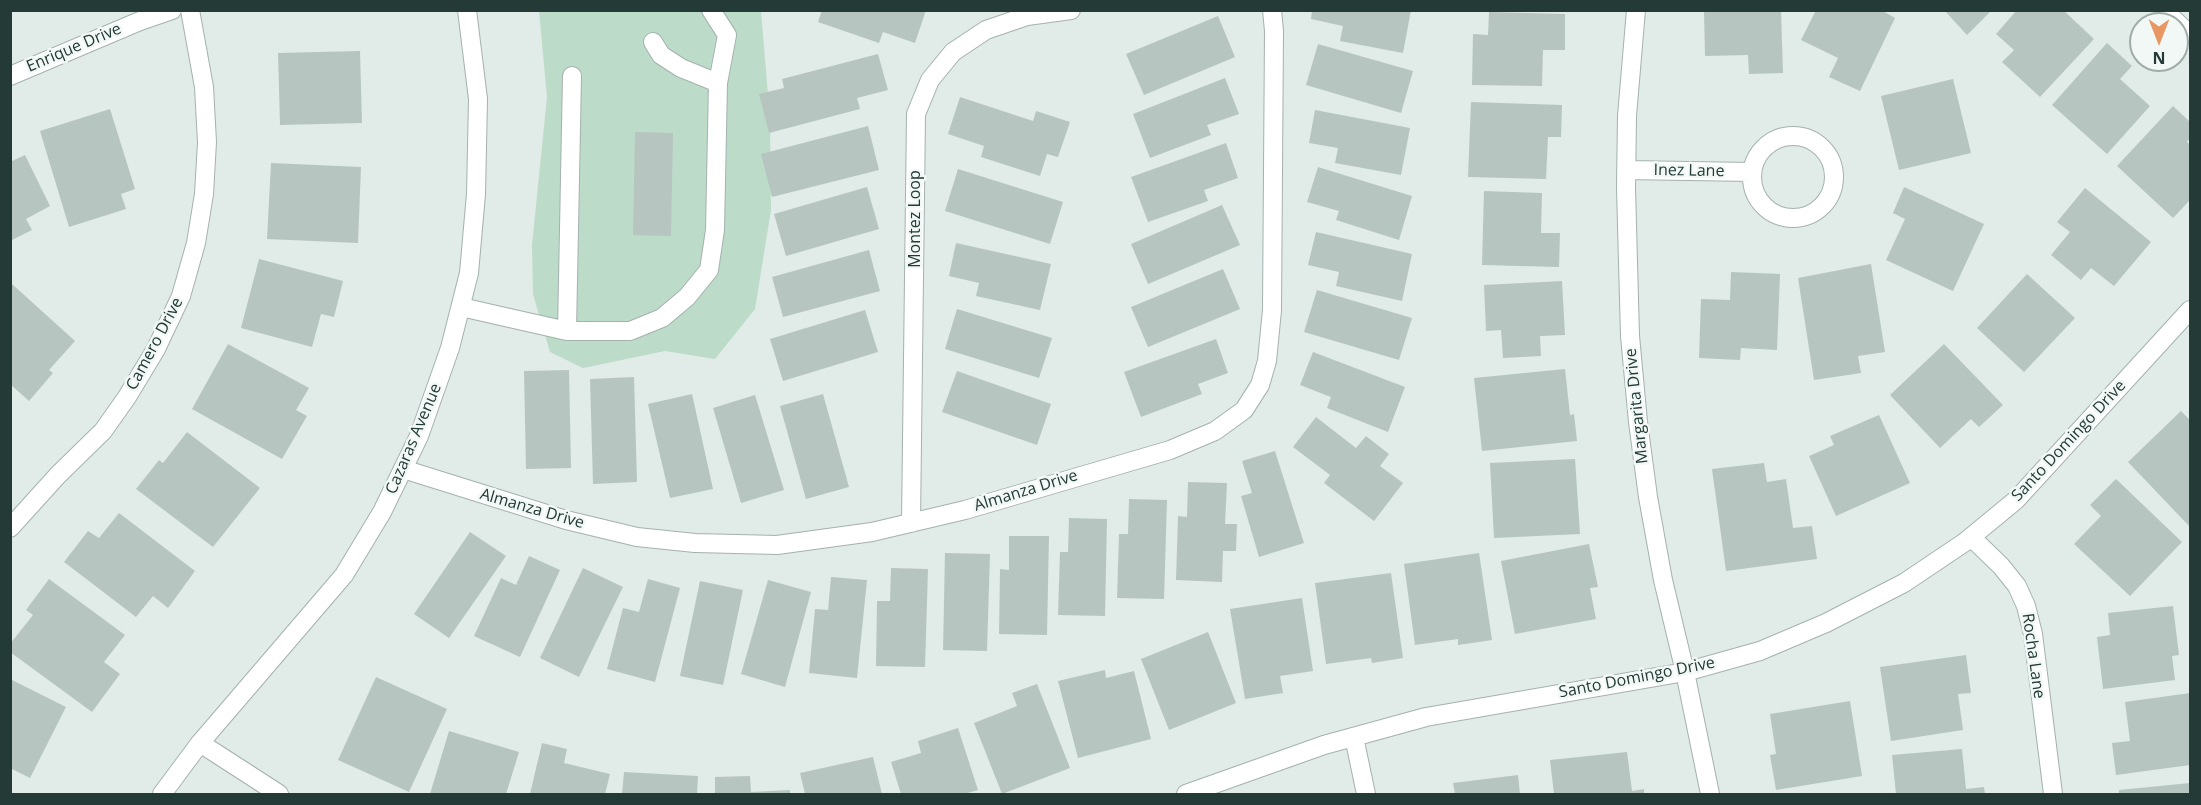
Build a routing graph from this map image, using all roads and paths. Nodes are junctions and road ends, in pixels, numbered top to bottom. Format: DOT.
graph roads {
  1 [pos="172,10"];
  2 [pos="190,10"];
  3 [pos="467,10"];
  4 [pos="711,10"];
  5 [pos="1071,10"];
  6 [pos="1272,10"];
  7 [pos="1636,10"];
  8 [pos="2164,10"];
  9 [pos="2190,35"];
  10 [pos="653,42"];
  11 [pos="10,76"];
  12 [pos="572,76"];
  13 [pos="718,83"];
  14 [pos="1626,170"];
  15 [pos="1752,172"];
  16 [pos="461,307"];
  17 [pos="2190,309"];
  18 [pos="567,331"];
  19 [pos="403,469"];
  20 [pos="911,523"];
  21 [pos="10,528"];
  22 [pos="1971,537"];
  23 [pos="1685,672"];
  24 [pos="1354,737"];
  25 [pos="200,743"];
  26 [pos="162,795"];
  27 [pos="279,795"];
  28 [pos="1186,795"];
  29 [pos="1366,795"];
  30 [pos="1710,795"];
  31 [pos="2053,795"];
  1 -- 11 [label="street, Enrique Drive"];
  2 -- 21 [label="street, Camero Drive"];
  3 -- 16 [label="street, Cazaras Avenue"];
  4 -- 13 [label="street"];
  5 -- 20 [label="street, Montez Loop"];
  6 -- 20 [label="street, Almanza Drive"];
  7 -- 14 [label="street, Margarita Drive"];
  8 -- 9 [label="street"];
  10 -- 13 [label="street"];
  12 -- 18 [label="street"];
  13 -- 18 [label="street"];
  14 -- 15 [label="street, Inez Lane"];
  14 -- 23 [label="street, Margarita Drive"];
  15 -- 15 [label="street"];
  16 -- 18 [label="street"];
  16 -- 19 [label="street, Cazaras Avenue"];
  17 -- 22 [label="street, Santo Domingo Drive"];
  19 -- 20 [label="street, Almanza Drive"];
  19 -- 25 [label="street, Cazaras Avenue"];
  22 -- 23 [label="street, Santo Domingo Drive"];
  22 -- 31 [label="street, Rocha Lane"];
  23 -- 24 [label="street, Santo Domingo Drive"];
  23 -- 30 [label="street, Margarita Drive"];
  24 -- 28 [label="street, Santo Domingo Drive"];
  24 -- 29 [label="street"];
  25 -- 26 [label="street, Cazaras Avenue"];
  25 -- 27 [label="street"];
}
